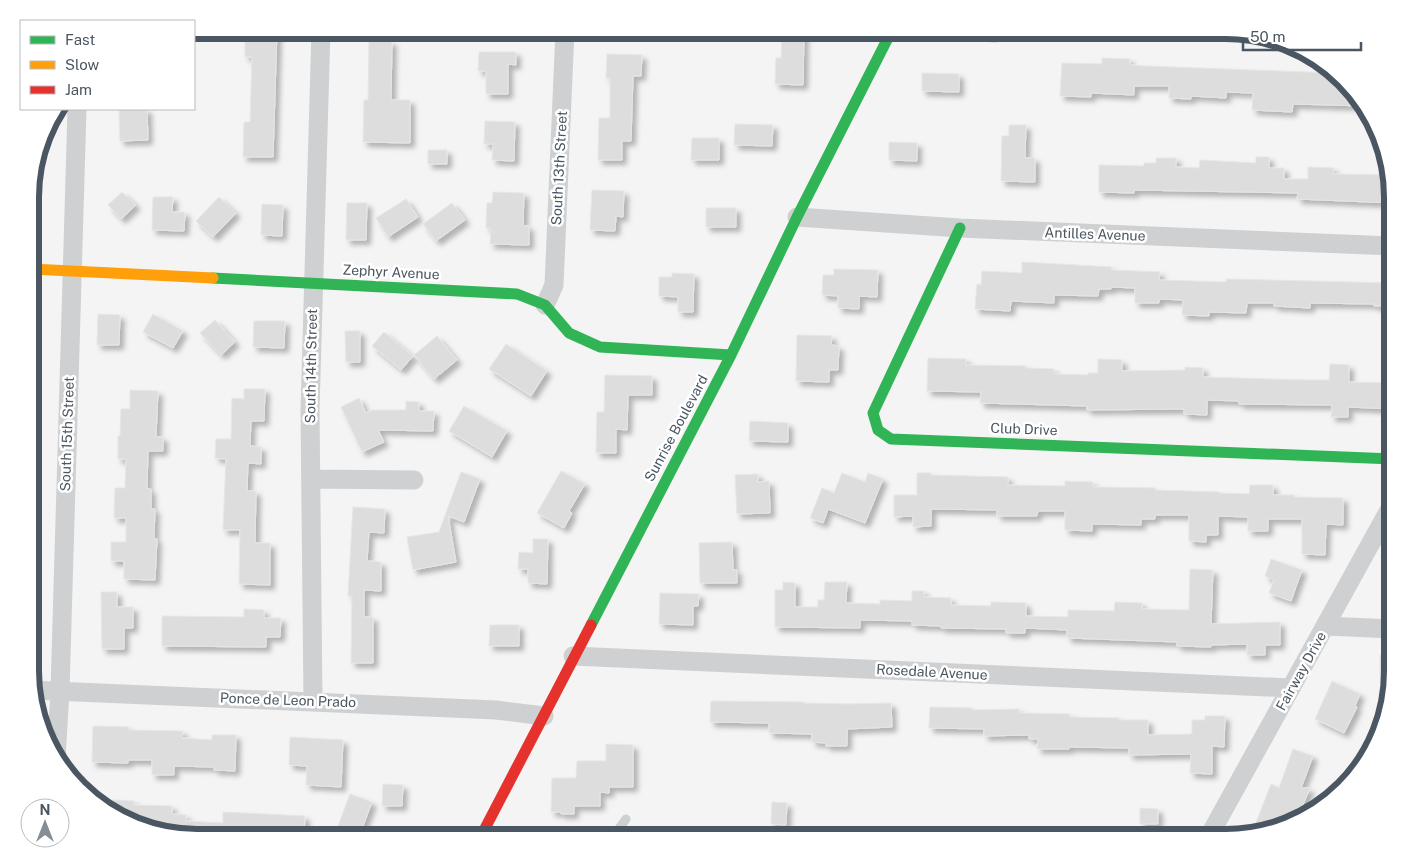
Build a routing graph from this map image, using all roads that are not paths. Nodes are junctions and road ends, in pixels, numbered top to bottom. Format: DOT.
graph roads {
  1 [pos="321,39"];
  2 [pos="565,39"];
  3 [pos="887,39"];
  4 [pos="77,110"];
  5 [pos="798,217"];
  6 [pos="960,228"];
  7 [pos="1384,246"];
  8 [pos="39,269"];
  9 [pos="71,271"];
  10 [pos="313,283"];
  11 [pos="545,305"];
  12 [pos="731,355"];
  13 [pos="1384,458"];
  14 [pos="311,479"];
  15 [pos="414,480"];
  16 [pos="1384,520"];
  17 [pos="1326,626"];
  18 [pos="1384,629"];
  19 [pos="573,656"];
  20 [pos="1290,688"];
  21 [pos="40,690"];
  22 [pos="60,691"];
  23 [pos="313,701"];
  24 [pos="544,716"];
  25 [pos="57,744"];
  26 [pos="626,819"];
  27 [pos="485,829"];
  28 [pos="619,829"];
  29 [pos="1213,829"];
  1 -- 10 [label="street, South 14th Street"];
  2 -- 11 [label="street, South 13th Street"];
  3 -- 5 [label="street, Sunrise Boulevard"];
  4 -- 9 [label="street, South 15th Street"];
  5 -- 6 [label="street, Antilles Avenue"];
  5 -- 12 [label="street, Sunrise Boulevard"];
  6 -- 7 [label="street, Antilles Avenue"];
  6 -- 13 [label="street, Club Drive"];
  8 -- 9 [label="street, Zephyr Avenue"];
  9 -- 10 [label="street, Zephyr Avenue"];
  9 -- 22 [label="street, South 15th Street"];
  10 -- 11 [label="street, Zephyr Avenue"];
  10 -- 14 [label="street, South 14th Street"];
  11 -- 12 [label="street, Zephyr Avenue"];
  12 -- 19 [label="street, Sunrise Boulevard"];
  14 -- 15 [label="street"];
  14 -- 23 [label="street, South 14th Street"];
  16 -- 17 [label="street, Fairway Drive"];
  17 -- 18 [label="street"];
  17 -- 20 [label="street, Fairway Drive"];
  19 -- 20 [label="street, Rosedale Avenue"];
  19 -- 24 [label="street, Sunrise Boulevard"];
  20 -- 29 [label="street, Fairway Drive"];
  21 -- 22 [label="street, Ponce de Leon Prado"];
  22 -- 23 [label="street, Ponce de Leon Prado"];
  22 -- 25 [label="street, South 15th Street"];
  23 -- 24 [label="street, Ponce de Leon Prado"];
  24 -- 27 [label="street, Sunrise Boulevard"];
  26 -- 28 [label="lane"];
}
